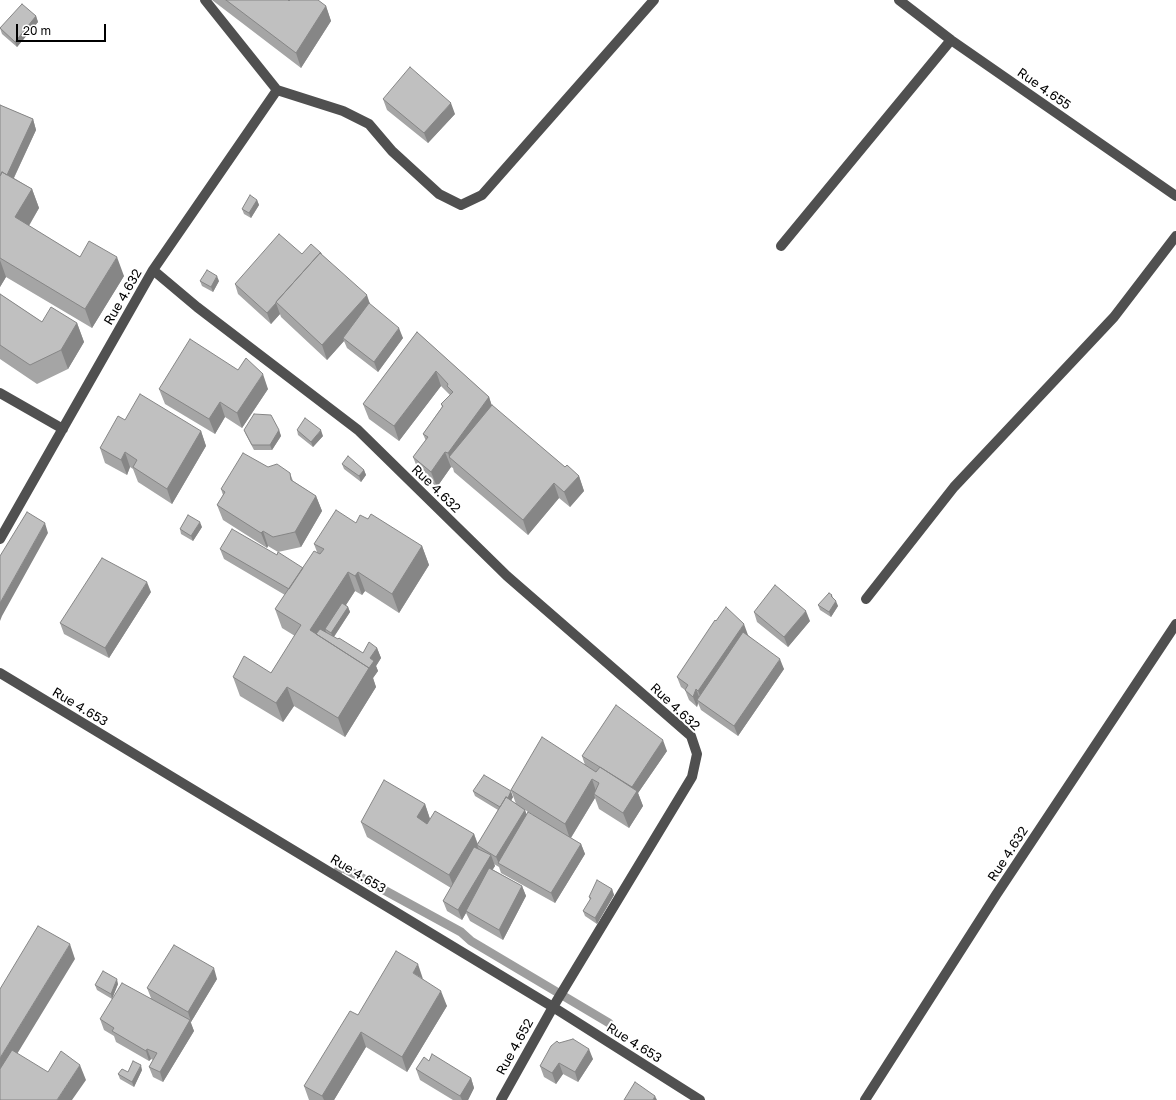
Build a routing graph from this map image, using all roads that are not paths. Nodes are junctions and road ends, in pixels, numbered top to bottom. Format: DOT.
graph roads {
  1 [pos="205,0"];
  2 [pos="654,0"];
  3 [pos="899,0"];
  4 [pos="951,40"];
  5 [pos="277,90"];
  6 [pos="1176,196"];
  7 [pos="1176,236"];
  8 [pos="781,246"];
  9 [pos="153,270"];
  10 [pos="0,393"];
  11 [pos="63,429"];
  12 [pos="0,539"];
  13 [pos="866,599"];
  14 [pos="1176,624"];
  15 [pos="0,673"];
  16 [pos="553,1007"];
  17 [pos="501,1100"];
  18 [pos="700,1100"];
  19 [pos="865,1100"];
  1 -- 5 [label="street"];
  2 -- 5 [label="street"];
  3 -- 4 [label="street, Rue 4.655"];
  4 -- 6 [label="street, Rue 4.655"];
  4 -- 8 [label="street"];
  5 -- 9 [label="street"];
  7 -- 13 [label="street"];
  9 -- 11 [label="street, Rue 4.632"];
  9 -- 16 [label="street, Rue 4.632"];
  10 -- 11 [label="street"];
  11 -- 12 [label="street, Rue 4.632"];
  14 -- 19 [label="street, Rue 4.632"];
  15 -- 16 [label="street, Rue 4.653"];
  16 -- 17 [label="street, Rue 4.652"];
  16 -- 18 [label="street, Rue 4.653"];
}
